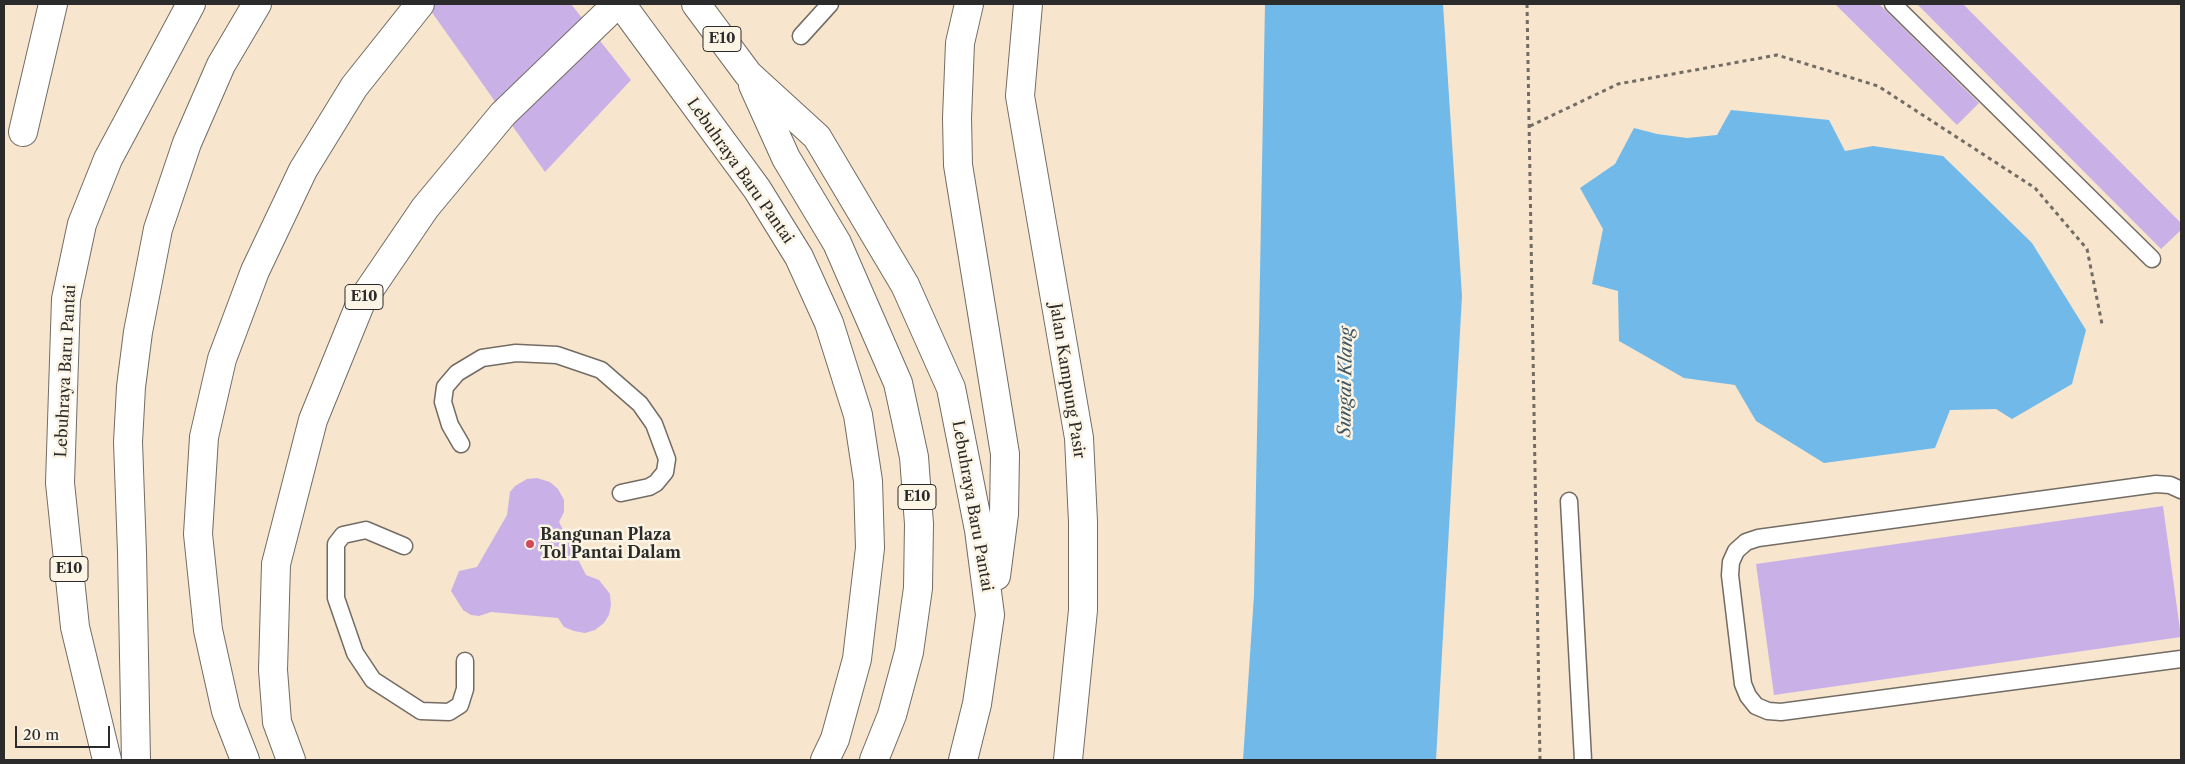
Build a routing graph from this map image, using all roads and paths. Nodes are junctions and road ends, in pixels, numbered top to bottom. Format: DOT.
graph roads {
  1 [pos="54,4"];
  2 [pos="191,4"];
  3 [pos="257,4"];
  4 [pos="420,4"];
  5 [pos="617,4"];
  6 [pos="621,4"];
  7 [pos="696,4"];
  8 [pos="830,4"];
  9 [pos="969,4"];
  10 [pos="1028,4"];
  11 [pos="1527,4"];
  12 [pos="1893,4"];
  13 [pos="802,36"];
  14 [pos="748,74"];
  15 [pos="1530,126"];
  16 [pos="23,132"];
  17 [pos="2152,259"];
  18 [pos="2102,324"];
  19 [pos="461,444"];
  20 [pos="2181,490"];
  21 [pos="621,493"];
  22 [pos="1569,501"];
  23 [pos="404,546"];
  24 [pos="990,615"];
  25 [pos="2181,659"];
  26 [pos="465,660"];
  27 [pos="107,760"];
  28 [pos="136,760"];
  29 [pos="245,760"];
  30 [pos="291,760"];
  31 [pos="825,760"];
  32 [pos="874,760"];
  33 [pos="963,760"];
  34 [pos="1068,760"];
  35 [pos="1540,760"];
  36 [pos="1583,760"];
  1 -- 16 [label="main road"];
  2 -- 27 [label="main road, Lebuhraya Baru Pantai / E10"];
  3 -- 28 [label="main road"];
  4 -- 29 [label="main road"];
  5 -- 30 [label="main road, E10"];
  6 -- 31 [label="main road, Lebuhraya Baru Pantai"];
  7 -- 14 [label="main road, Lebuhraya Baru Pantai / E10"];
  8 -- 13 [label="lane"];
  9 -- 24 [label="main road"];
  10 -- 34 [label="main road, Jalan Kampung Pasir"];
  11 -- 15 [label="path"];
  12 -- 17 [label="lane"];
  14 -- 24 [label="main road, Lebuhraya Baru Pantai / E10"];
  14 -- 32 [label="main road, Lebuhraya Baru Pantai / E10"];
  15 -- 18 [label="path"];
  15 -- 35 [label="path"];
  19 -- 21 [label="lane"];
  20 -- 25 [label="lane"];
  22 -- 36 [label="lane"];
  23 -- 26 [label="lane"];
  24 -- 33 [label="main road, Lebuhraya Baru Pantai / E10"];
}
